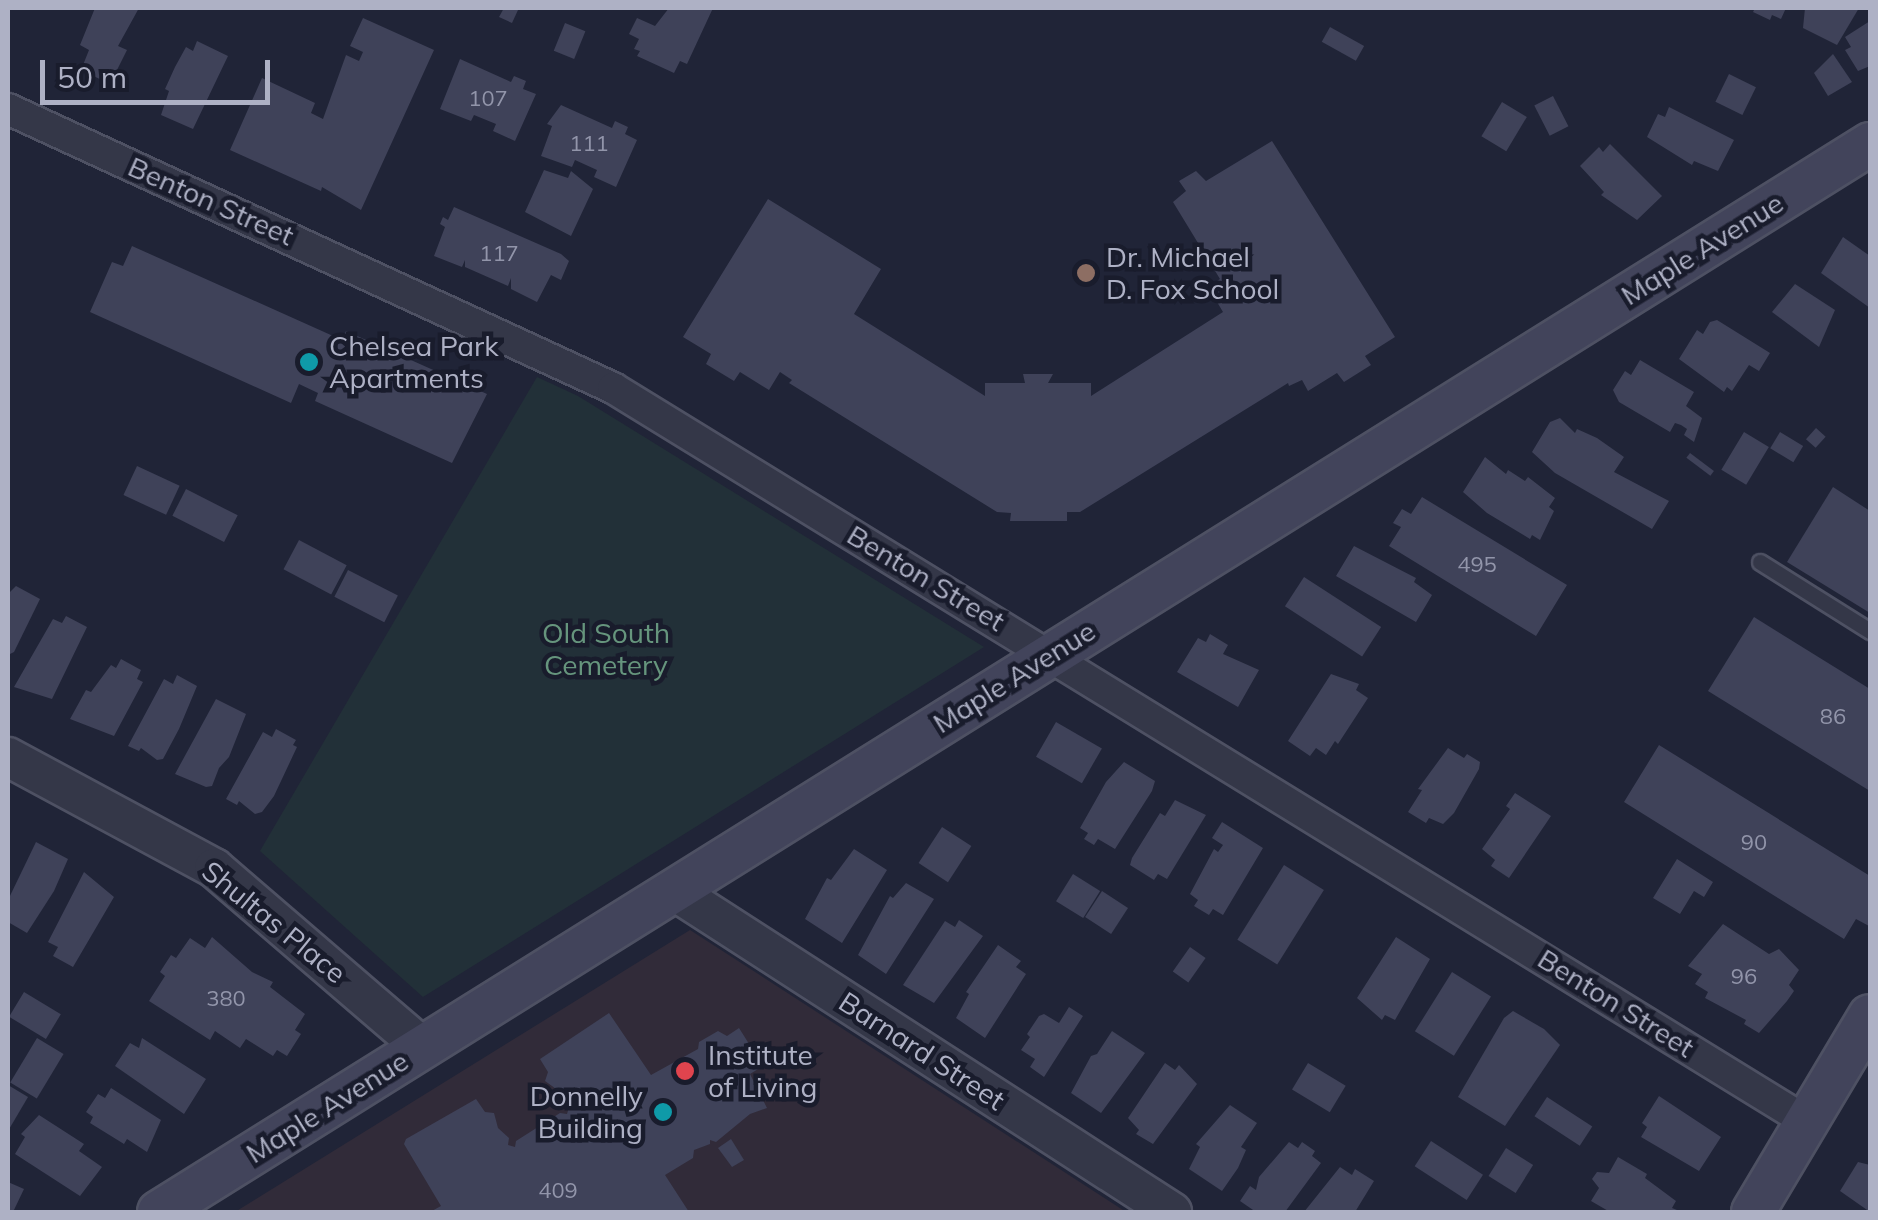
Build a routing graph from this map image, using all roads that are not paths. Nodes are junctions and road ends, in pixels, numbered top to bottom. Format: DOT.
graph roads {
  1 [pos="8,109"];
  2 [pos="1870,144"];
  3 [pos="1760,562"];
  4 [pos="1870,631"];
  5 [pos="1051,654"];
  6 [pos="8,757"];
  7 [pos="673,890"];
  8 [pos="1870,1016"];
  9 [pos="422,1047"];
  10 [pos="1806,1121"];
  11 [pos="159,1212"];
  12 [pos="1172,1212"];
  13 [pos="1753,1212"];
  1 -- 5 [label="street, Benton Street"];
  2 -- 5 [label="main road, Maple Avenue"];
  3 -- 4 [label="lane"];
  5 -- 7 [label="main road, Maple Avenue"];
  5 -- 10 [label="street, Benton Street"];
  6 -- 9 [label="street, Shultas Place"];
  7 -- 9 [label="main road, Maple Avenue"];
  7 -- 12 [label="street, Barnard Street"];
  8 -- 10 [label="main road"];
  9 -- 11 [label="main road, Maple Avenue"];
  10 -- 13 [label="main road"];
}
